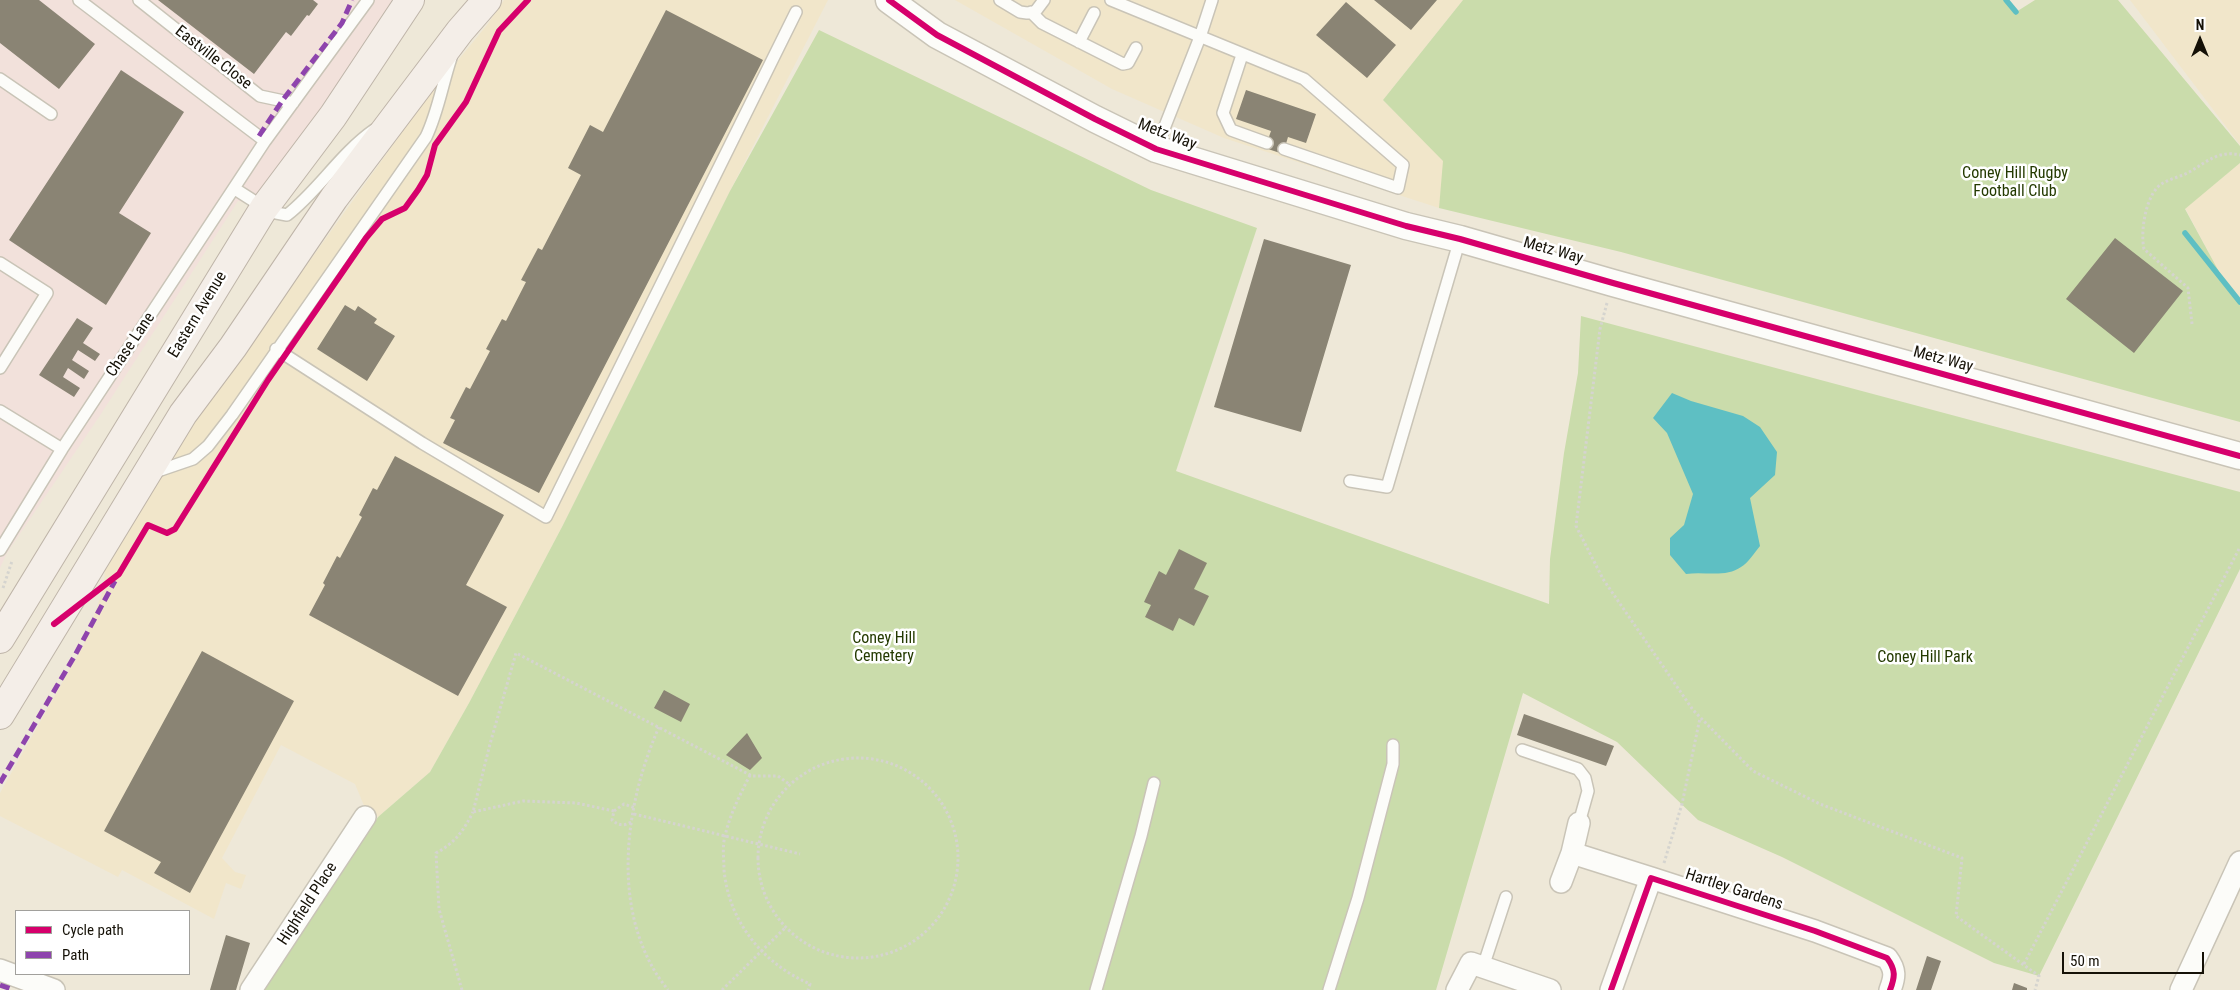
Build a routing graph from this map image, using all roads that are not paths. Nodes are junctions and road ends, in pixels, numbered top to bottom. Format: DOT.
graph roads {
  1 [pos="79,0"];
  2 [pos="139,0"];
  3 [pos="368,0"];
  4 [pos="410,0"];
  5 [pos="487,0"];
  6 [pos="889,0"];
  7 [pos="1000,0"];
  8 [pos="1044,0"];
  9 [pos="1111,0"];
  10 [pos="1212,0"];
  11 [pos="1127,3"];
  12 [pos="796,12"];
  13 [pos="1031,12"];
  14 [pos="1094,14"];
  15 [pos="460,31"];
  16 [pos="1200,37"];
  17 [pos="1080,42"];
  18 [pos="1136,48"];
  19 [pos="1242,55"];
  20 [pos="0,79"];
  21 [pos="293,103"];
  22 [pos="51,114"];
  23 [pos="393,118"];
  24 [pos="265,141"];
  25 [pos="1267,143"];
  26 [pos="1156,149"];
  27 [pos="1284,149"];
  28 [pos="235,190"];
  29 [pos="264,208"];
  30 [pos="1460,239"];
  31 [pos="0,263"];
  32 [pos="276,349"];
  33 [pos="0,368"];
  34 [pos="0,412"];
  35 [pos="62,448"];
  36 [pos="2240,456"];
  37 [pos="144,476"];
  38 [pos="1350,480"];
  39 [pos="0,550"];
  40 [pos="0,639"];
  41 [pos="0,715"];
  42 [pos="1394,745"];
  43 [pos="1522,750"];
  44 [pos="1154,783"];
  45 [pos="365,817"];
  46 [pos="1579,823"];
  47 [pos="1572,852"];
  48 [pos="2240,862"];
  49 [pos="1655,880"];
  50 [pos="1561,882"];
  51 [pos="1506,897"];
  52 [pos="1483,967"];
  53 [pos="0,970"];
  54 [pos="54,990"];
  55 [pos="251,990"];
  56 [pos="1096,990"];
  57 [pos="1329,990"];
  58 [pos="1457,990"];
  59 [pos="1550,990"];
  60 [pos="1611,990"];
  61 [pos="1890,990"];
  62 [pos="2180,990"];
  1 -- 24 [label="lane"];
  2 -- 21 [label="lane, Eastville Close"];
  3 -- 21 [label="lane, Chase Lane"];
  4 -- 29 [label="highway, Eastern Avenue"];
  5 -- 15 [label="highway"];
  6 -- 26 [label="street, Metz Way"];
  7 -- 13 [label="lane"];
  8 -- 13 [label="lane"];
  9 -- 11 [label="lane"];
  10 -- 16 [label="lane"];
  11 -- 16 [label="lane"];
  12 -- 32 [label="lane"];
  13 -- 17 [label="lane"];
  14 -- 17 [label="lane"];
  15 -- 23 [label="highway"];
  15 -- 32 [label="lane"];
  16 -- 19 [label="lane"];
  16 -- 26 [label="lane"];
  17 -- 18 [label="lane"];
  19 -- 25 [label="lane"];
  19 -- 27 [label="lane"];
  20 -- 22 [label="lane"];
  21 -- 24 [label="lane, Chase Lane"];
  23 -- 29 [label="lane"];
  23 -- 37 [label="highway"];
  24 -- 28 [label="lane, Chase Lane"];
  26 -- 30 [label="street, Metz Way"];
  28 -- 29 [label="lane"];
  28 -- 35 [label="lane, Chase Lane"];
  29 -- 40 [label="highway, Eastern Avenue"];
  30 -- 36 [label="street, Metz Way"];
  30 -- 38 [label="lane"];
  31 -- 33 [label="lane"];
  32 -- 37 [label="lane"];
  34 -- 35 [label="lane"];
  35 -- 39 [label="lane, Chase Lane"];
  37 -- 41 [label="highway"];
  42 -- 57 [label="lane"];
  43 -- 46 [label="lane"];
  44 -- 56 [label="lane"];
  45 -- 55 [label="street, Highfield Place"];
  46 -- 47 [label="street"];
  47 -- 49 [label="street, Hartley Gardens"];
  47 -- 50 [label="street"];
  48 -- 62 [label="street"];
  49 -- 60 [label="street"];
  49 -- 61 [label="street, Hartley Gardens"];
  51 -- 52 [label="lane"];
  52 -- 58 [label="street"];
  52 -- 59 [label="street"];
  53 -- 54 [label="street"];
}
